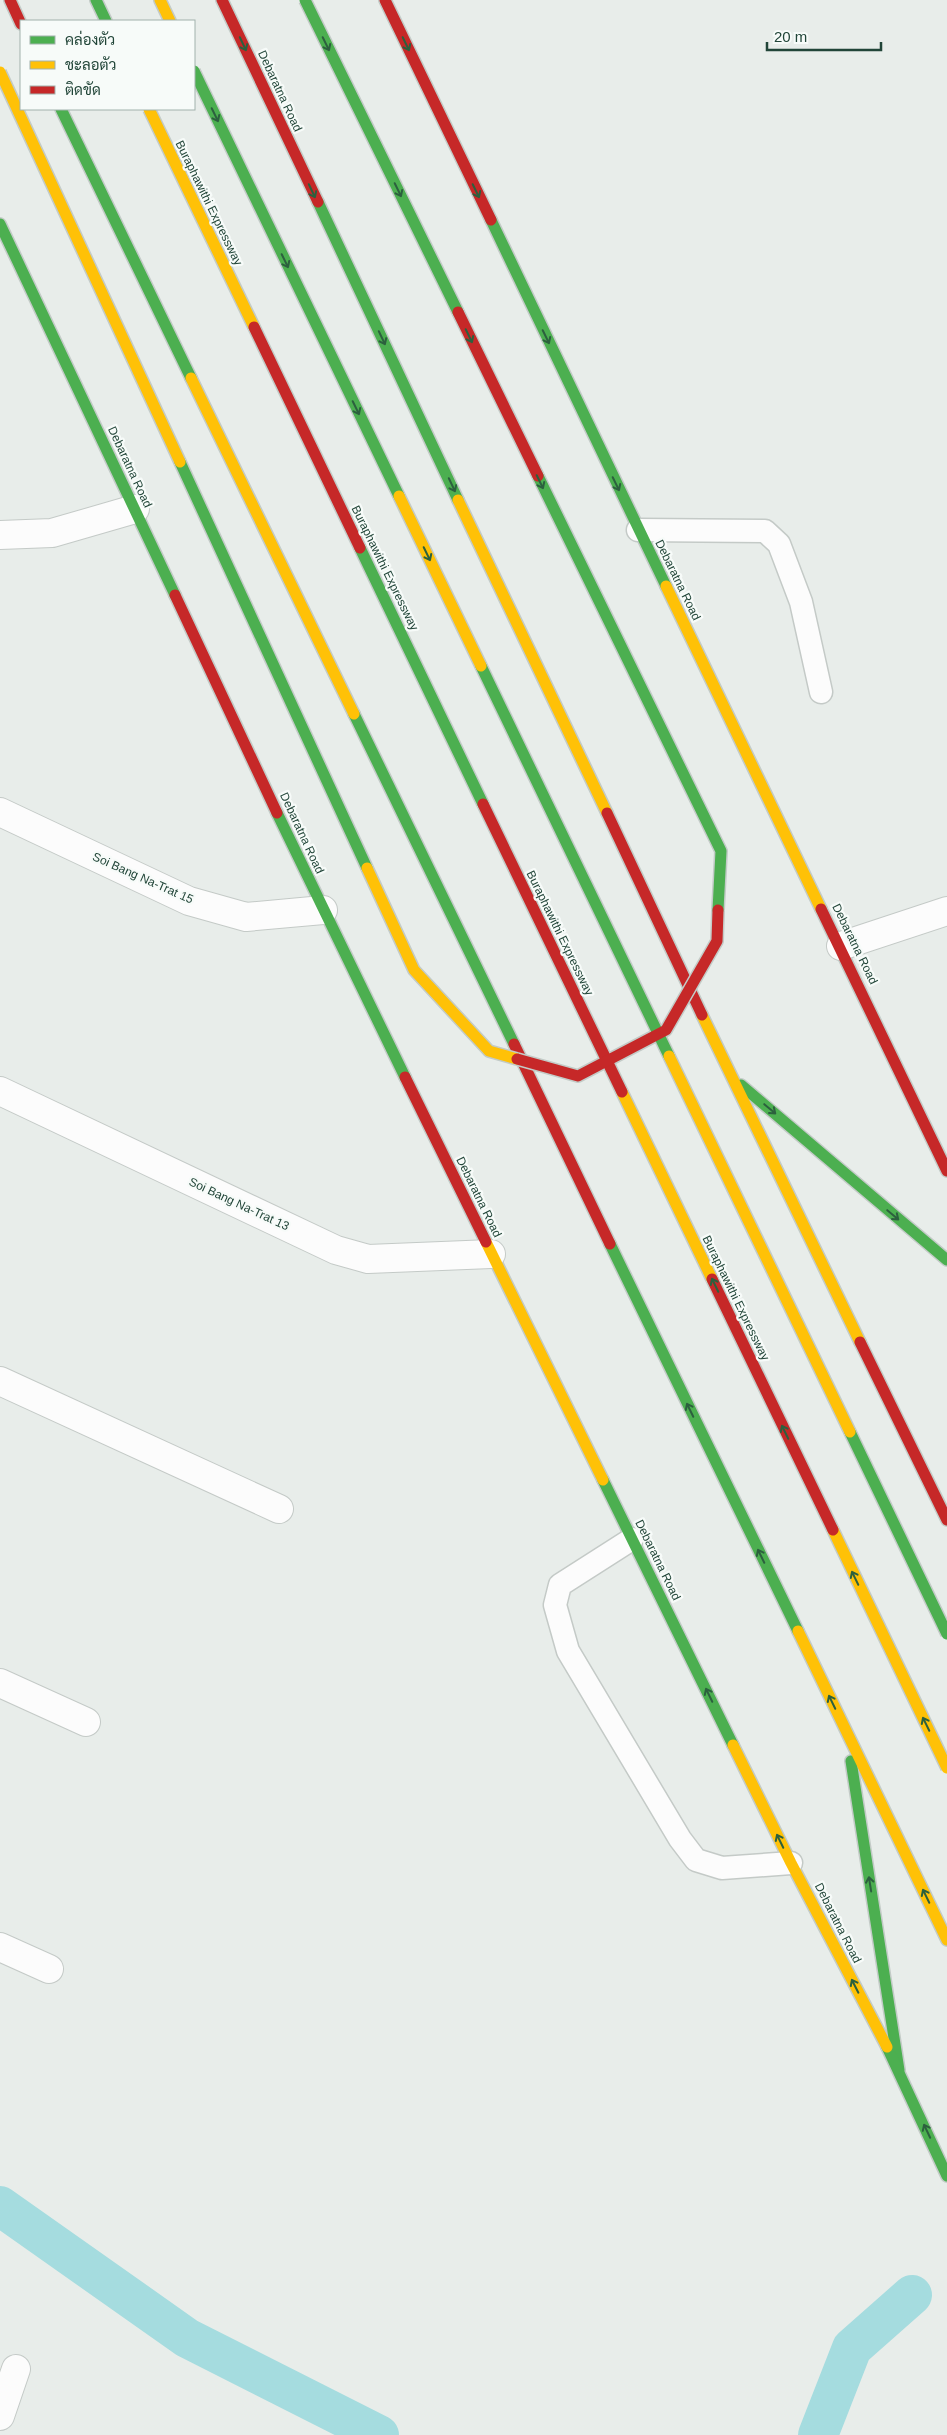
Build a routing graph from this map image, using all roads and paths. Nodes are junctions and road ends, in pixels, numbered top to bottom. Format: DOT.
graph roads {
  1 [pos="10,0"];
  2 [pos="96,0"];
  3 [pos="160,0"];
  4 [pos="222,0"];
  5 [pos="305,0"];
  6 [pos="385,0"];
  7 [pos="106,20"];
  8 [pos="170,20"];
  9 [pos="20,22"];
  10 [pos="0,72"];
  11 [pos="195,73"];
  12 [pos="61,110"];
  13 [pos="149,110"];
  14 [pos="0,224"];
  15 [pos="134,509"];
  16 [pos="638,530"];
  17 [pos="0,535"];
  18 [pos="821,692"];
  19 [pos="0,812"];
  20 [pos="323,910"];
  21 [pos="947,911"];
  22 [pos="841,946"];
  23 [pos="732,1078"];
  24 [pos="0,1091"];
  25 [pos="947,1171"];
  26 [pos="491,1254"];
  27 [pos="947,1260"];
  28 [pos="0,1381"];
  29 [pos="279,1509"];
  30 [pos="947,1520"];
  31 [pos="632,1538"];
  32 [pos="947,1634"];
  33 [pos="0,1683"];
  34 [pos="86,1722"];
  35 [pos="847,1733"];
  36 [pos="947,1768"];
  37 [pos="791,1863"];
  38 [pos="947,1940"];
  39 [pos="0,1947"];
  40 [pos="49,1969"];
  41 [pos="899,2070"];
  42 [pos="947,2176"];
  43 [pos="16,2369"];
  44 [pos="0,2416"];
  1 -- 9 [label="main road"];
  2 -- 7 [label="main road"];
  3 -- 8 [label="main road"];
  4 -- 23 [label="main road, Debaratna Road, one-way"];
  5 -- 10 [label="main road, one-way, bridge"];
  6 -- 16 [label="main road, Debaratna Road, one-way"];
  11 -- 32 [label="main road, one-way, bridge"];
  35 -- 12 [label="main road, one-way"];
  36 -- 13 [label="main road, Buraphawithi Expressway, one-way, bridge"];
  14 -- 15 [label="main road, Debaratna Road"];
  15 -- 17 [label="street"];
  15 -- 20 [label="main road, Debaratna Road"];
  16 -- 18 [label="lane"];
  16 -- 22 [label="main road, Debaratna Road"];
  19 -- 20 [label="street, Soi Bang Na-Trat 15"];
  20 -- 26 [label="main road, Debaratna Road"];
  21 -- 22 [label="street"];
  22 -- 25 [label="main road, Debaratna Road"];
  23 -- 27 [label="main road, one-way"];
  23 -- 30 [label="main road, Debaratna Road"];
  24 -- 26 [label="street, Soi Bang Na-Trat 13"];
  26 -- 31 [label="main road, Debaratna Road"];
  28 -- 29 [label="street"];
  37 -- 31 [label="main road, Debaratna Road, one-way"];
  31 -- 37 [label="lane"];
  33 -- 34 [label="street"];
  38 -- 35 [label="main road, one-way"];
  41 -- 35 [label="main road, one-way"];
  41 -- 37 [label="main road, Debaratna Road, one-way"];
  39 -- 40 [label="street"];
  42 -- 41 [label="main road, Debaratna Road, one-way"];
  43 -- 44 [label="street"];
}
